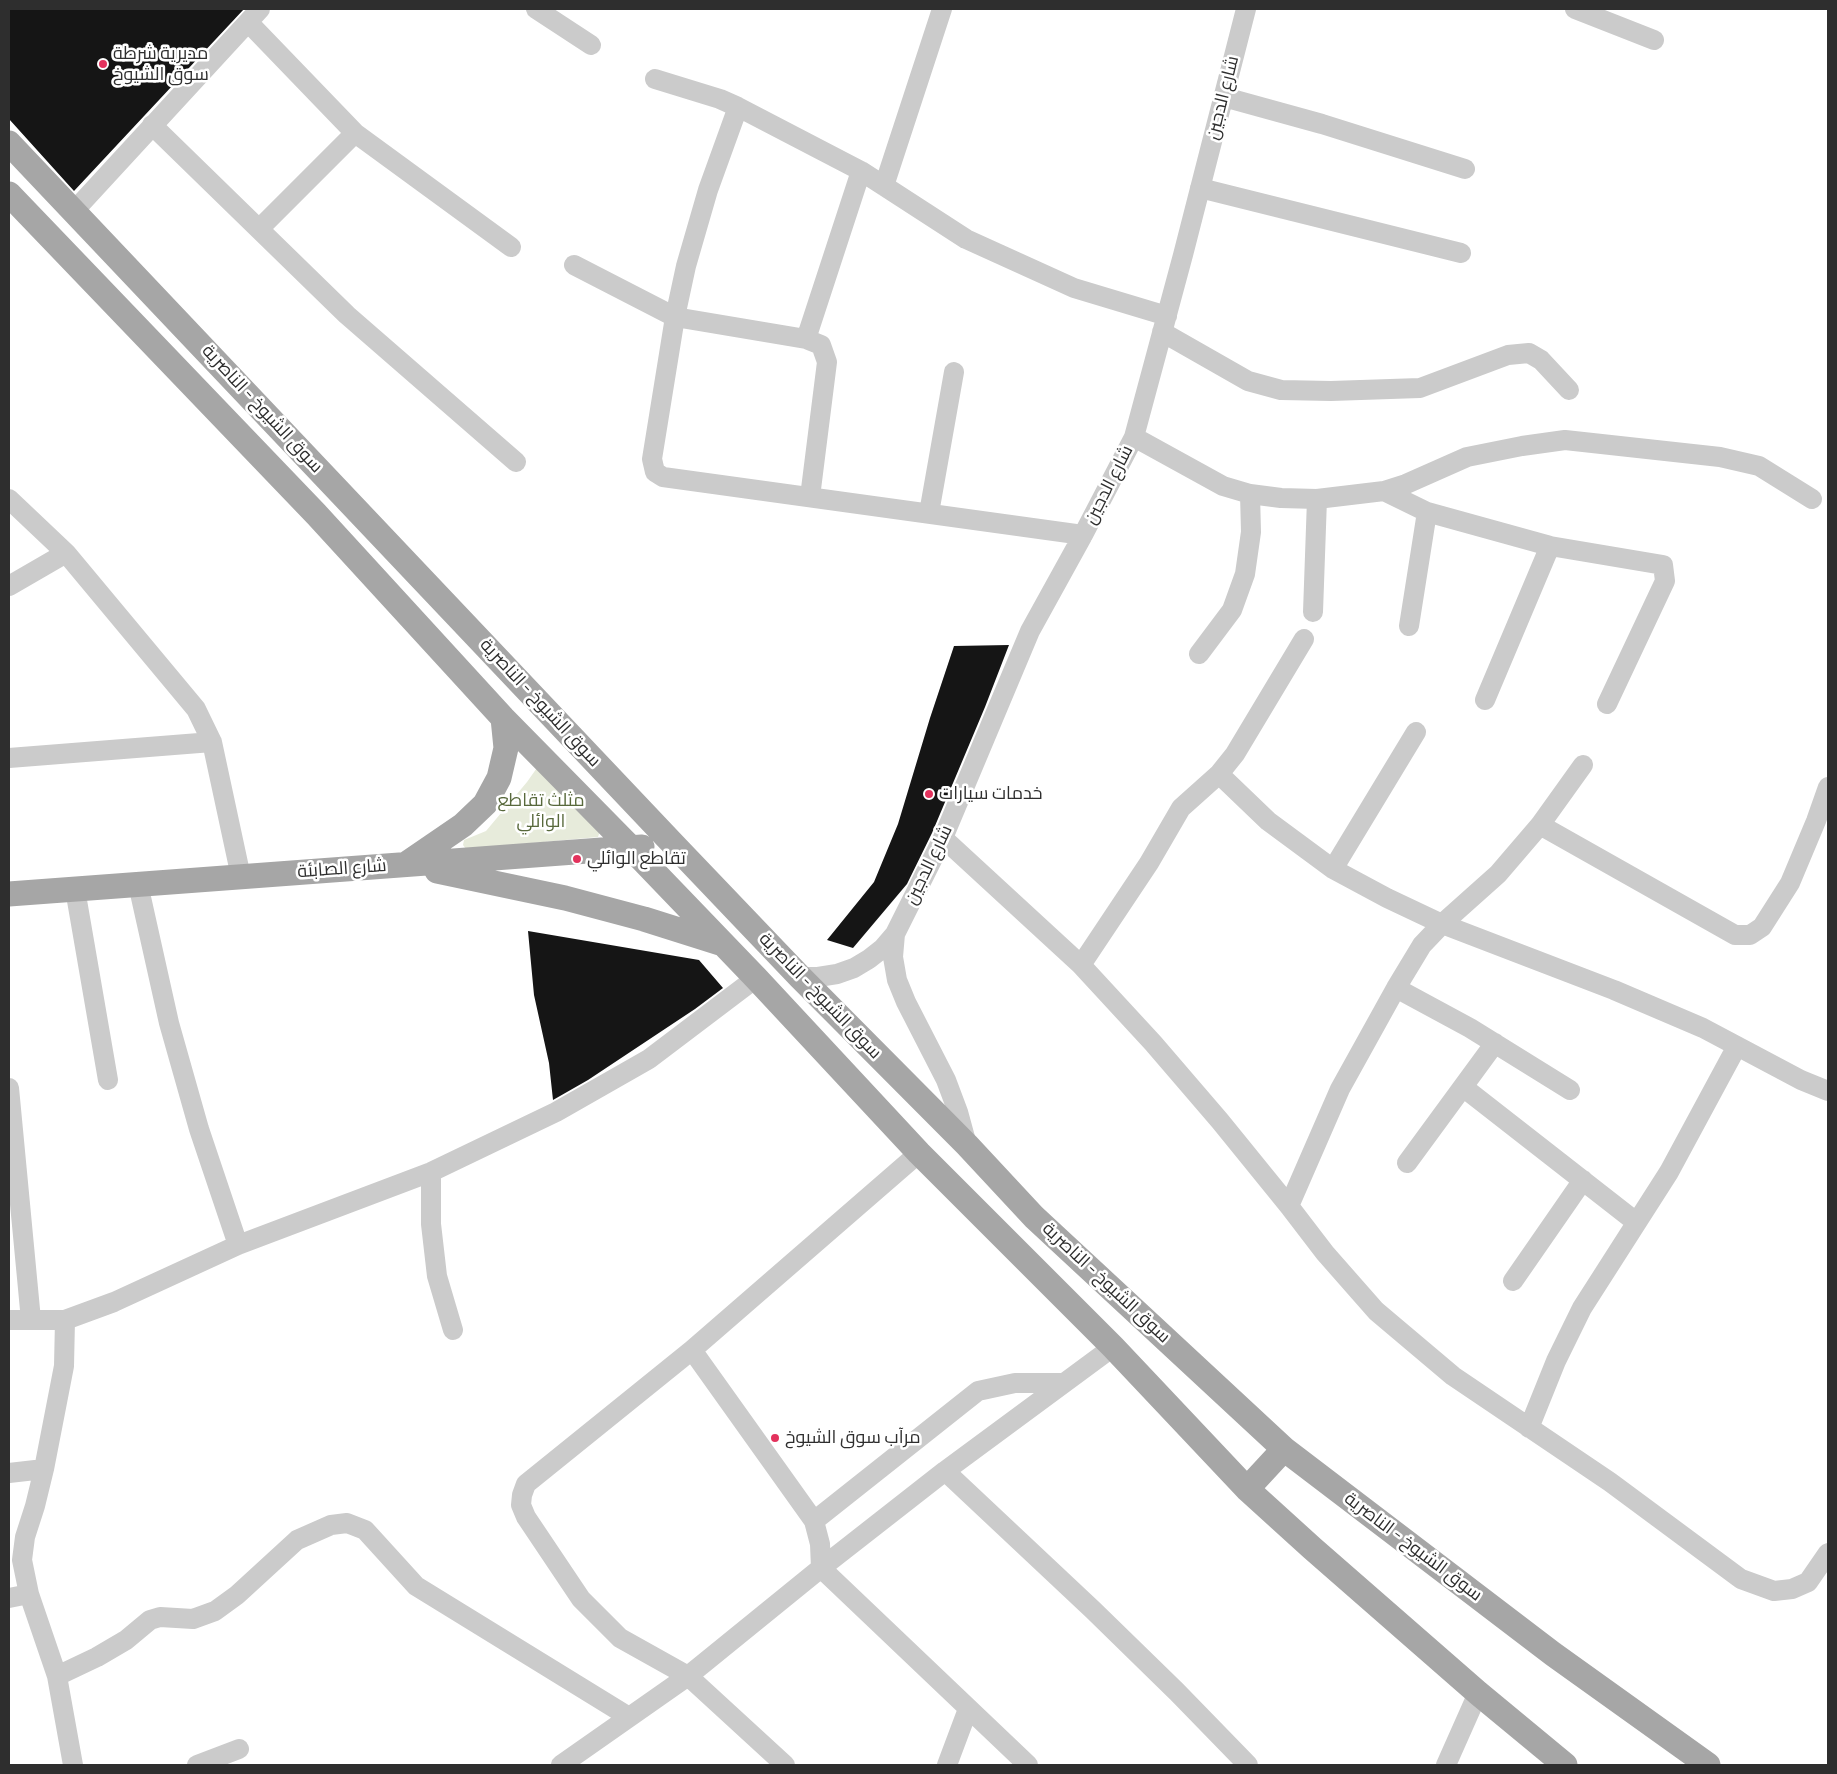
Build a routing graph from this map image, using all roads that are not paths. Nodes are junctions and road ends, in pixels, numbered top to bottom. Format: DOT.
graph roads {
  1 [pos="536,9"];
  2 [pos="942,9"];
  3 [pos="1246,9"];
  4 [pos="1575,9"];
  5 [pos="254,15"];
  6 [pos="1654,40"];
  7 [pos="591,45"];
  8 [pos="655,79"];
  9 [pos="1224,97"];
  10 [pos="738,108"];
  11 [pos="152,125"];
  12 [pos="355,133"];
  13 [pos="9,143"];
  14 [pos="1465,169"];
  15 [pos="861,171"];
  16 [pos="884,186"];
  17 [pos="1200,188"];
  18 [pos="9,194"];
  19 [pos="74,211"];
  20 [pos="260,228"];
  21 [pos="511,247"];
  22 [pos="1461,253"];
  23 [pos="574,265"];
  24 [pos="675,317"];
  25 [pos="1165,324"];
  26 [pos="806,339"];
  27 [pos="954,372"];
  28 [pos="1569,390"];
  29 [pos="1134,437"];
  30 [pos="516,462"];
  31 [pos="1384,492"];
  32 [pos="1250,494"];
  33 [pos="810,497"];
  34 [pos="9,499"];
  35 [pos="1317,499"];
  36 [pos="1812,499"];
  37 [pos="1427,512"];
  38 [pos="929,514"];
  39 [pos="1083,536"];
  40 [pos="1550,546"];
  41 [pos="66,553"];
  42 [pos="9,586"];
  43 [pos="1313,612"];
  44 [pos="1409,626"];
  45 [pos="1304,639"];
  46 [pos="1199,654"];
  47 [pos="1485,700"];
  48 [pos="1607,704"];
  49 [pos="503,718"];
  50 [pos="1416,732"];
  51 [pos="212,742"];
  52 [pos="9,758"];
  53 [pos="1583,765"];
  54 [pos="1220,774"];
  55 [pos="1828,786"];
  56 [pos="1540,825"];
  57 [pos="1822,826"];
  58 [pos="943,838"];
  59 [pos="674,845"];
  60 [pos="631,848"];
  61 [pos="405,865"];
  62 [pos="1333,869"];
  63 [pos="241,877"];
  64 [pos="138,884"];
  65 [pos="75,889"];
  66 [pos="9,894"];
  67 [pos="1442,924"];
  68 [pos="895,934"];
  69 [pos="722,943"];
  70 [pos="1081,966"];
  71 [pos="800,976"];
  72 [pos="756,978"];
  73 [pos="1396,988"];
  74 [pos="1495,1043"];
  75 [pos="1737,1046"];
  76 [pos="108,1080"];
  77 [pos="1462,1087"];
  78 [pos="9,1088"];
  79 [pos="1570,1090"];
  80 [pos="1828,1090"];
  81 [pos="10,1122"];
  82 [pos="967,1145"];
  83 [pos="919,1153"];
  84 [pos="1407,1163"];
  85 [pos="431,1172"];
  86 [pos="1583,1180"];
  87 [pos="1289,1206"];
  88 [pos="1636,1222"];
  89 [pos="238,1245"];
  90 [pos="1512,1280"];
  91 [pos="9,1320"];
  92 [pos="30,1320"];
  93 [pos="64,1320"];
  94 [pos="453,1330"];
  95 [pos="1113,1347"];
  96 [pos="692,1350"];
  97 [pos="1064,1383"];
  98 [pos="1529,1428"];
  99 [pos="1284,1449"];
  100 [pos="44,1470"];
  101 [pos="946,1471"];
  102 [pos="9,1473"];
  103 [pos="1247,1488"];
  104 [pos="814,1521"];
  105 [pos="1828,1553"];
  106 [pos="821,1568"];
  107 [pos="29,1594"];
  108 [pos="9,1598"];
  109 [pos="57,1676"];
  110 [pos="688,1676"];
  111 [pos="1478,1693"];
  112 [pos="968,1709"];
  113 [pos="629,1717"];
  114 [pos="240,1749"];
  115 [pos="568,1763"];
  116 [pos="73,1765"];
  117 [pos="196,1765"];
  118 [pos="785,1765"];
  119 [pos="947,1765"];
  120 [pos="1028,1765"];
  121 [pos="1248,1765"];
  122 [pos="1446,1765"];
  123 [pos="1565,1765"];
  124 [pos="1708,1765"];
  1 -- 7 [label="street"];
  2 -- 16 [label="street"];
  3 -- 9 [label="street, شارع الدجين"];
  4 -- 6 [label="street"];
  5 -- 11 [label="street"];
  5 -- 12 [label="street"];
  8 -- 10 [label="street"];
  9 -- 14 [label="street"];
  9 -- 17 [label="street, شارع الدجين"];
  10 -- 15 [label="street"];
  10 -- 24 [label="street"];
  11 -- 19 [label="street"];
  11 -- 20 [label="street"];
  12 -- 20 [label="street"];
  12 -- 21 [label="street"];
  13 -- 19 [label="main road, سوق الشيوخ - الناصرية"];
  15 -- 16 [label="street"];
  15 -- 26 [label="street"];
  16 -- 25 [label="street"];
  17 -- 22 [label="street"];
  17 -- 25 [label="street, شارع الدجين"];
  18 -- 49 [label="main road, سوق الشيوخ - الناصرية"];
  19 -- 59 [label="main road, سوق الشيوخ - الناصرية"];
  20 -- 30 [label="street"];
  23 -- 24 [label="street"];
  24 -- 26 [label="street"];
  24 -- 33 [label="street"];
  25 -- 28 [label="street"];
  25 -- 29 [label="street, شارع الدجين"];
  26 -- 33 [label="street"];
  27 -- 38 [label="street"];
  29 -- 32 [label="street"];
  29 -- 39 [label="street, شارع الدجين"];
  31 -- 35 [label="street"];
  31 -- 36 [label="street"];
  31 -- 37 [label="street"];
  32 -- 35 [label="street"];
  32 -- 46 [label="street"];
  33 -- 38 [label="street"];
  34 -- 41 [label="street"];
  35 -- 43 [label="street"];
  37 -- 40 [label="street"];
  37 -- 44 [label="street"];
  38 -- 39 [label="street"];
  39 -- 58 [label="street, شارع الدجين"];
  40 -- 47 [label="street"];
  40 -- 48 [label="street"];
  41 -- 42 [label="street"];
  41 -- 51 [label="street"];
  45 -- 54 [label="street"];
  49 -- 60 [label="main road, سوق الشيوخ - الناصرية"];
  49 -- 61 [label="main road"];
  50 -- 62 [label="street"];
  51 -- 52 [label="street"];
  51 -- 63 [label="street"];
  53 -- 56 [label="street"];
  54 -- 62 [label="street"];
  54 -- 70 [label="street"];
  55 -- 57 [label="street"];
  56 -- 57 [label="street"];
  56 -- 67 [label="street"];
  58 -- 68 [label="street, شارع الدجين"];
  58 -- 70 [label="street"];
  59 -- 60 [label="main road, شارع الصابئة"];
  59 -- 71 [label="main road, سوق الشيوخ - الناصرية"];
  60 -- 61 [label="main road, شارع الصابئة"];
  60 -- 69 [label="main road, سوق الشيوخ - الناصرية"];
  61 -- 63 [label="main road, شارع الصابئة"];
  61 -- 69 [label="main road"];
  62 -- 67 [label="street"];
  63 -- 64 [label="main road, شارع الصابئة"];
  64 -- 65 [label="main road, شارع الصابئة"];
  64 -- 89 [label="street"];
  65 -- 66 [label="main road, شارع الصابئة"];
  65 -- 76 [label="street"];
  67 -- 73 [label="street"];
  67 -- 75 [label="street"];
  68 -- 71 [label="street, شارع الدجين"];
  68 -- 82 [label="street, شارع الدجين"];
  69 -- 72 [label="main road, سوق الشيوخ - الناصرية"];
  70 -- 87 [label="street"];
  71 -- 82 [label="main road, سوق الشيوخ - الناصرية"];
  72 -- 83 [label="main road, سوق الشيوخ - الناصرية"];
  72 -- 85 [label="street"];
  73 -- 74 [label="street"];
  73 -- 87 [label="street"];
  74 -- 77 [label="street"];
  74 -- 79 [label="street"];
  75 -- 80 [label="street"];
  75 -- 88 [label="street"];
  77 -- 84 [label="street"];
  77 -- 86 [label="street"];
  78 -- 81 [label="street"];
  81 -- 92 [label="street"];
  82 -- 99 [label="main road, سوق الشيوخ - الناصرية"];
  83 -- 95 [label="main road, سوق الشيوخ - الناصرية"];
  83 -- 96 [label="street"];
  85 -- 89 [label="street"];
  85 -- 94 [label="street"];
  86 -- 88 [label="street"];
  86 -- 90 [label="street"];
  87 -- 98 [label="street"];
  88 -- 98 [label="street"];
  89 -- 93 [label="street"];
  91 -- 92 [label="street"];
  92 -- 93 [label="street"];
  93 -- 100 [label="street"];
  95 -- 97 [label="street"];
  95 -- 103 [label="main road, سوق الشيوخ - الناصرية"];
  96 -- 104 [label="street"];
  96 -- 110 [label="street"];
  97 -- 101 [label="street"];
  97 -- 104 [label="street"];
  98 -- 105 [label="street"];
  99 -- 103 [label="main road"];
  99 -- 124 [label="main road, سوق الشيوخ - الناصرية"];
  100 -- 102 [label="street"];
  100 -- 107 [label="street"];
  101 -- 106 [label="street"];
  101 -- 121 [label="street"];
  103 -- 111 [label="main road, سوق الشيوخ - الناصرية"];
  104 -- 106 [label="street"];
  106 -- 110 [label="street"];
  106 -- 112 [label="street"];
  107 -- 108 [label="street"];
  107 -- 109 [label="street"];
  109 -- 113 [label="street"];
  109 -- 116 [label="street"];
  110 -- 113 [label="street"];
  110 -- 118 [label="street"];
  111 -- 122 [label="street"];
  111 -- 123 [label="main road, سوق الشيوخ - الناصرية"];
  112 -- 119 [label="street"];
  112 -- 120 [label="street"];
  113 -- 115 [label="street"];
  114 -- 117 [label="street"];
}
